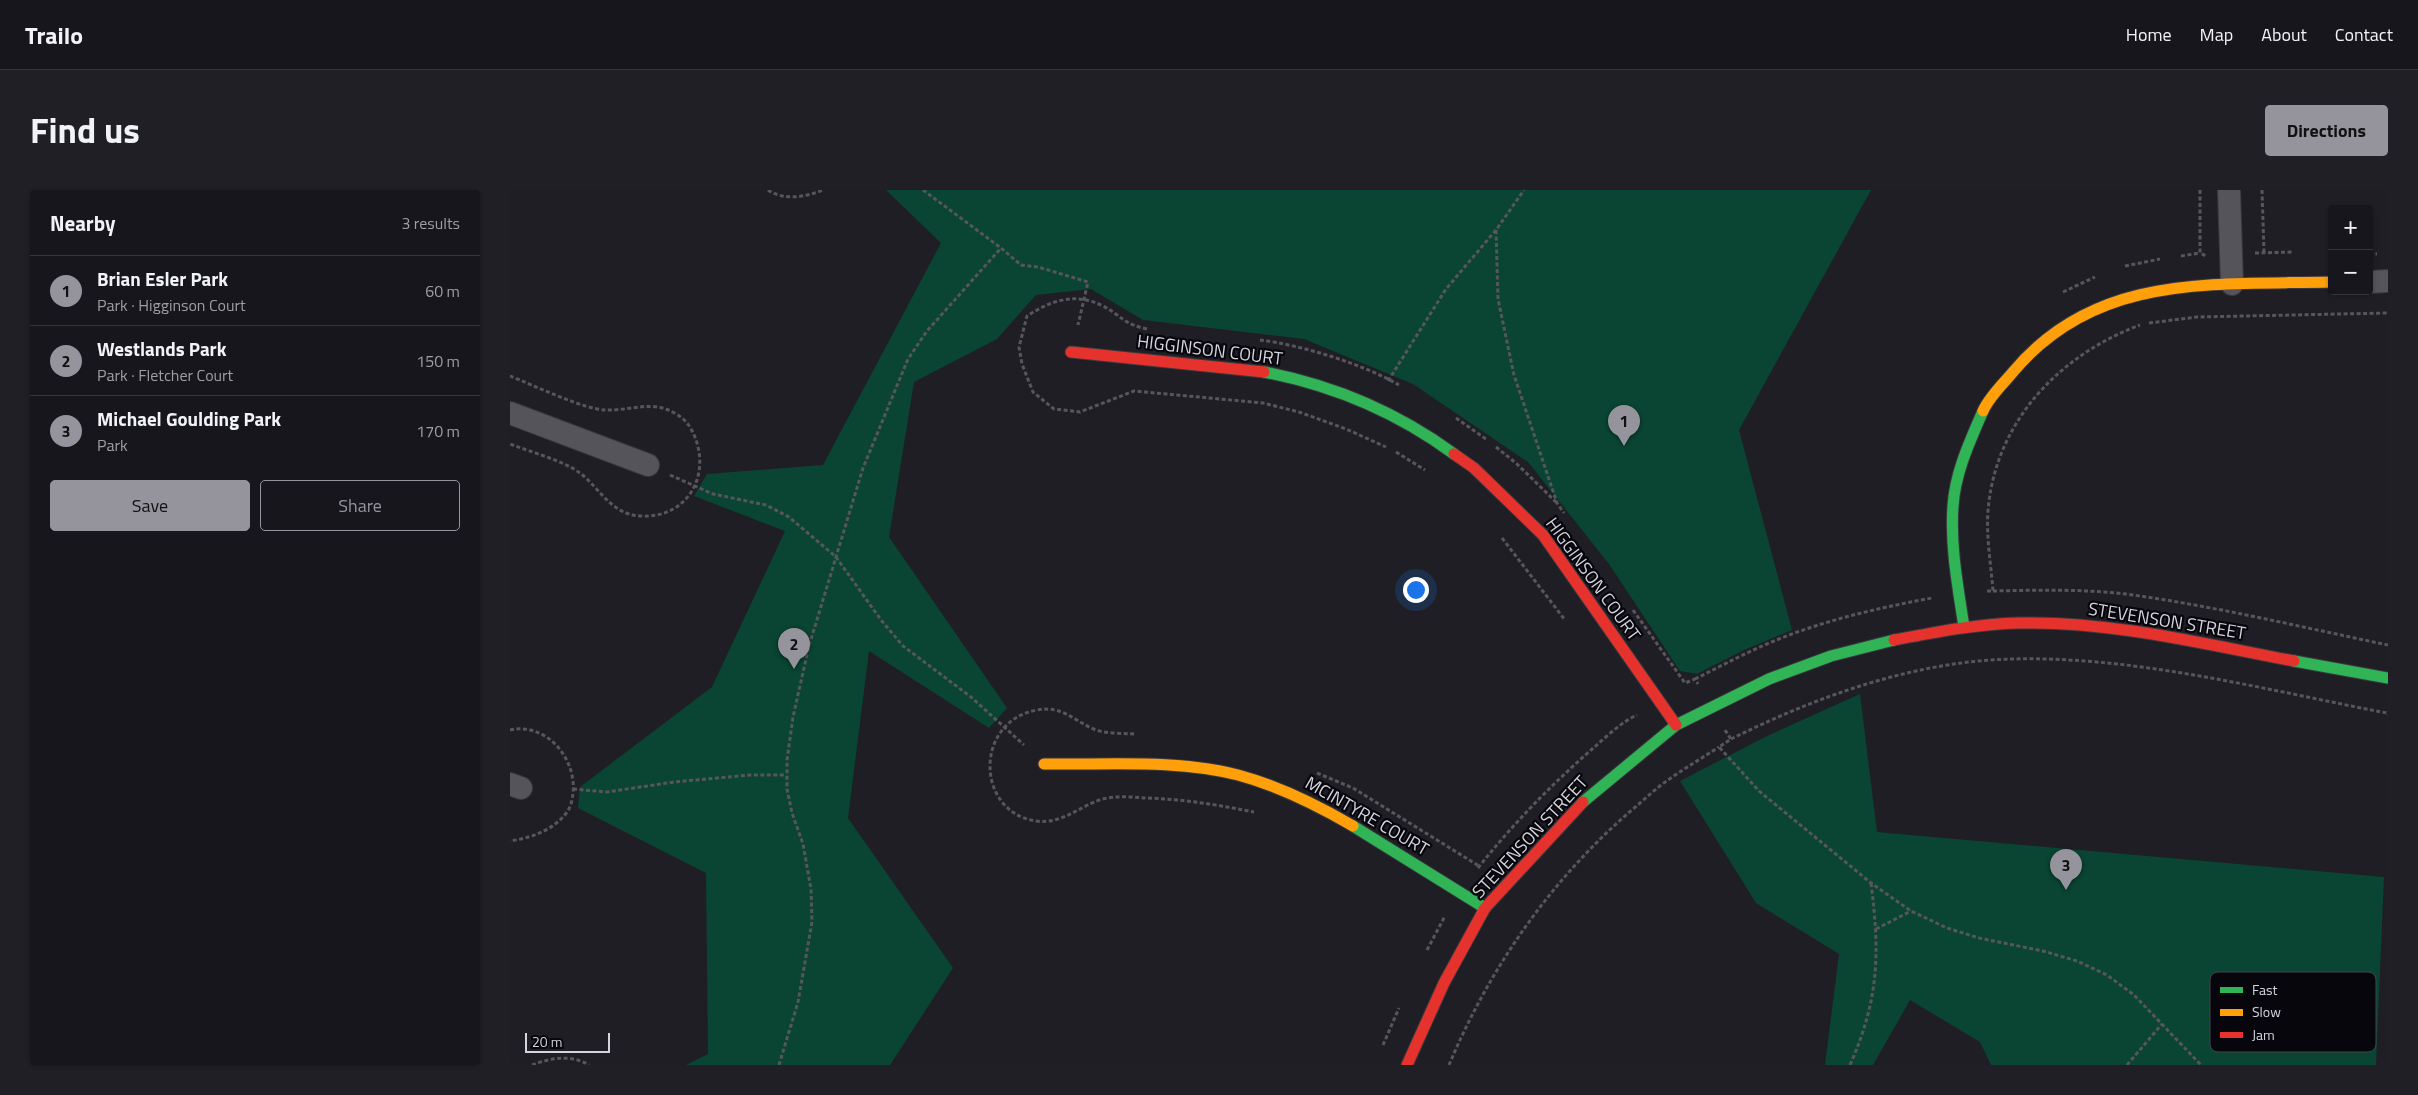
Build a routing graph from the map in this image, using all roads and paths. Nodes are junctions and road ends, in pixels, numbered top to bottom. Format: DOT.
graph roads {
  1 [pos="768,190"];
  2 [pos="823,190"];
  3 [pos="923,190"];
  4 [pos="1524,190"];
  5 [pos="2229,190"];
  6 [pos="2262,190"];
  7 [pos="1496,230"];
  8 [pos="1001,248"];
  9 [pos="2264,252"];
  10 [pos="2200,253"];
  11 [pos="2176,256"];
  12 [pos="2168,258"];
  13 [pos="2123,267"];
  14 [pos="2098,276"];
  15 [pos="2388,281"];
  16 [pos="2328,282"];
  17 [pos="2373,282"];
  18 [pos="2232,284"];
  19 [pos="2058,295"];
  20 [pos="1084,299"];
  21 [pos="2388,313"];
  22 [pos="1149,329"];
  23 [pos="1257,340"];
  24 [pos="1072,352"];
  25 [pos="1389,380"];
  26 [pos="1406,389"];
  27 [pos="1372,406"];
  28 [pos="510,413"];
  29 [pos="1452,416"];
  30 [pos="648,465"];
  31 [pos="1427,472"];
  32 [pos="1556,503"];
  33 [pos="1568,519"];
  34 [pos="1497,532"];
  35 [pos="836,556"];
  36 [pos="1931,591"];
  37 [pos="1993,591"];
  38 [pos="1959,594"];
  39 [pos="1629,605"];
  40 [pos="1569,625"];
  41 [pos="1964,628"];
  42 [pos="2388,645"];
  43 [pos="2388,678"];
  44 [pos="1711,708"];
  45 [pos="1628,709"];
  46 [pos="2388,715"];
  47 [pos="1634,716"];
  48 [pos="1676,725"];
  49 [pos="510,730"];
  50 [pos="1731,739"];
  51 [pos="1719,747"];
  52 [pos="1044,764"];
  53 [pos="786,775"];
  54 [pos="573,789"];
  55 [pos="510,841"];
  56 [pos="1870,884"];
  57 [pos="1485,908"];
  58 [pos="1911,911"];
  59 [pos="1876,929"];
  60 [pos="2162,1024"];
  61 [pos="532,1065"];
  62 [pos="589,1065"];
  63 [pos="779,1065"];
  64 [pos="1407,1065"];
  65 [pos="1449,1065"];
  66 [pos="1850,1065"];
  67 [pos="2127,1065"];
  68 [pos="2201,1065"];
  1 -- 2 [label="path"];
  3 -- 8 [label="path"];
  4 -- 7 [label="path"];
  5 -- 18 [label="street"];
  6 -- 9 [label="path"];
  7 -- 25 [label="path"];
  7 -- 32 [label="path"];
  8 -- 20 [label="path"];
  8 -- 35 [label="path"];
  10 -- 11 [label="path"];
  12 -- 13 [label="path"];
  14 -- 19 [label="path"];
  15 -- 17 [label="street"];
  16 -- 18 [label="street"];
  18 -- 38 [label="street"];
  20 -- 22 [label="path"];
  20 -- 24 [label="path"];
  20 -- 31 [label="path"];
  21 -- 37 [label="path"];
  23 -- 25 [label="path"];
  24 -- 27 [label="street, HIGGINSON COURT"];
  25 -- 26 [label="path"];
  25 -- 27 [label="path"];
  27 -- 48 [label="street, HIGGINSON COURT"];
  28 -- 30 [label="street"];
  29 -- 32 [label="path"];
  30 -- 35 [label="path"];
  32 -- 33 [label="path"];
  34 -- 40 [label="path"];
  35 -- 52 [label="path"];
  35 -- 53 [label="path"];
  36 -- 38 [label="path"];
  37 -- 38 [label="path"];
  37 -- 42 [label="path"];
  38 -- 41 [label="street"];
  39 -- 44 [label="path"];
  41 -- 43 [label="street, STEVENSON STREET"];
  41 -- 44 [label="street, STEVENSON STREET"];
  44 -- 48 [label="street, STEVENSON STREET"];
  44 -- 50 [label="path"];
  45 -- 47 [label="path"];
  46 -- 50 [label="path"];
  48 -- 57 [label="street, STEVENSON STREET"];
  49 -- 54 [label="path"];
  50 -- 51 [label="path"];
  51 -- 56 [label="path"];
  51 -- 65 [label="path"];
  52 -- 57 [label="street, MCINTYRE COURT"];
  53 -- 54 [label="path"];
  53 -- 63 [label="path"];
  54 -- 55 [label="path"];
  56 -- 58 [label="path"];
  56 -- 59 [label="path"];
  57 -- 64 [label="street, STEVENSON STREET"];
  58 -- 59 [label="path"];
  58 -- 60 [label="path"];
  59 -- 66 [label="path"];
  60 -- 67 [label="path"];
  60 -- 68 [label="path"];
  61 -- 62 [label="path"];
}
